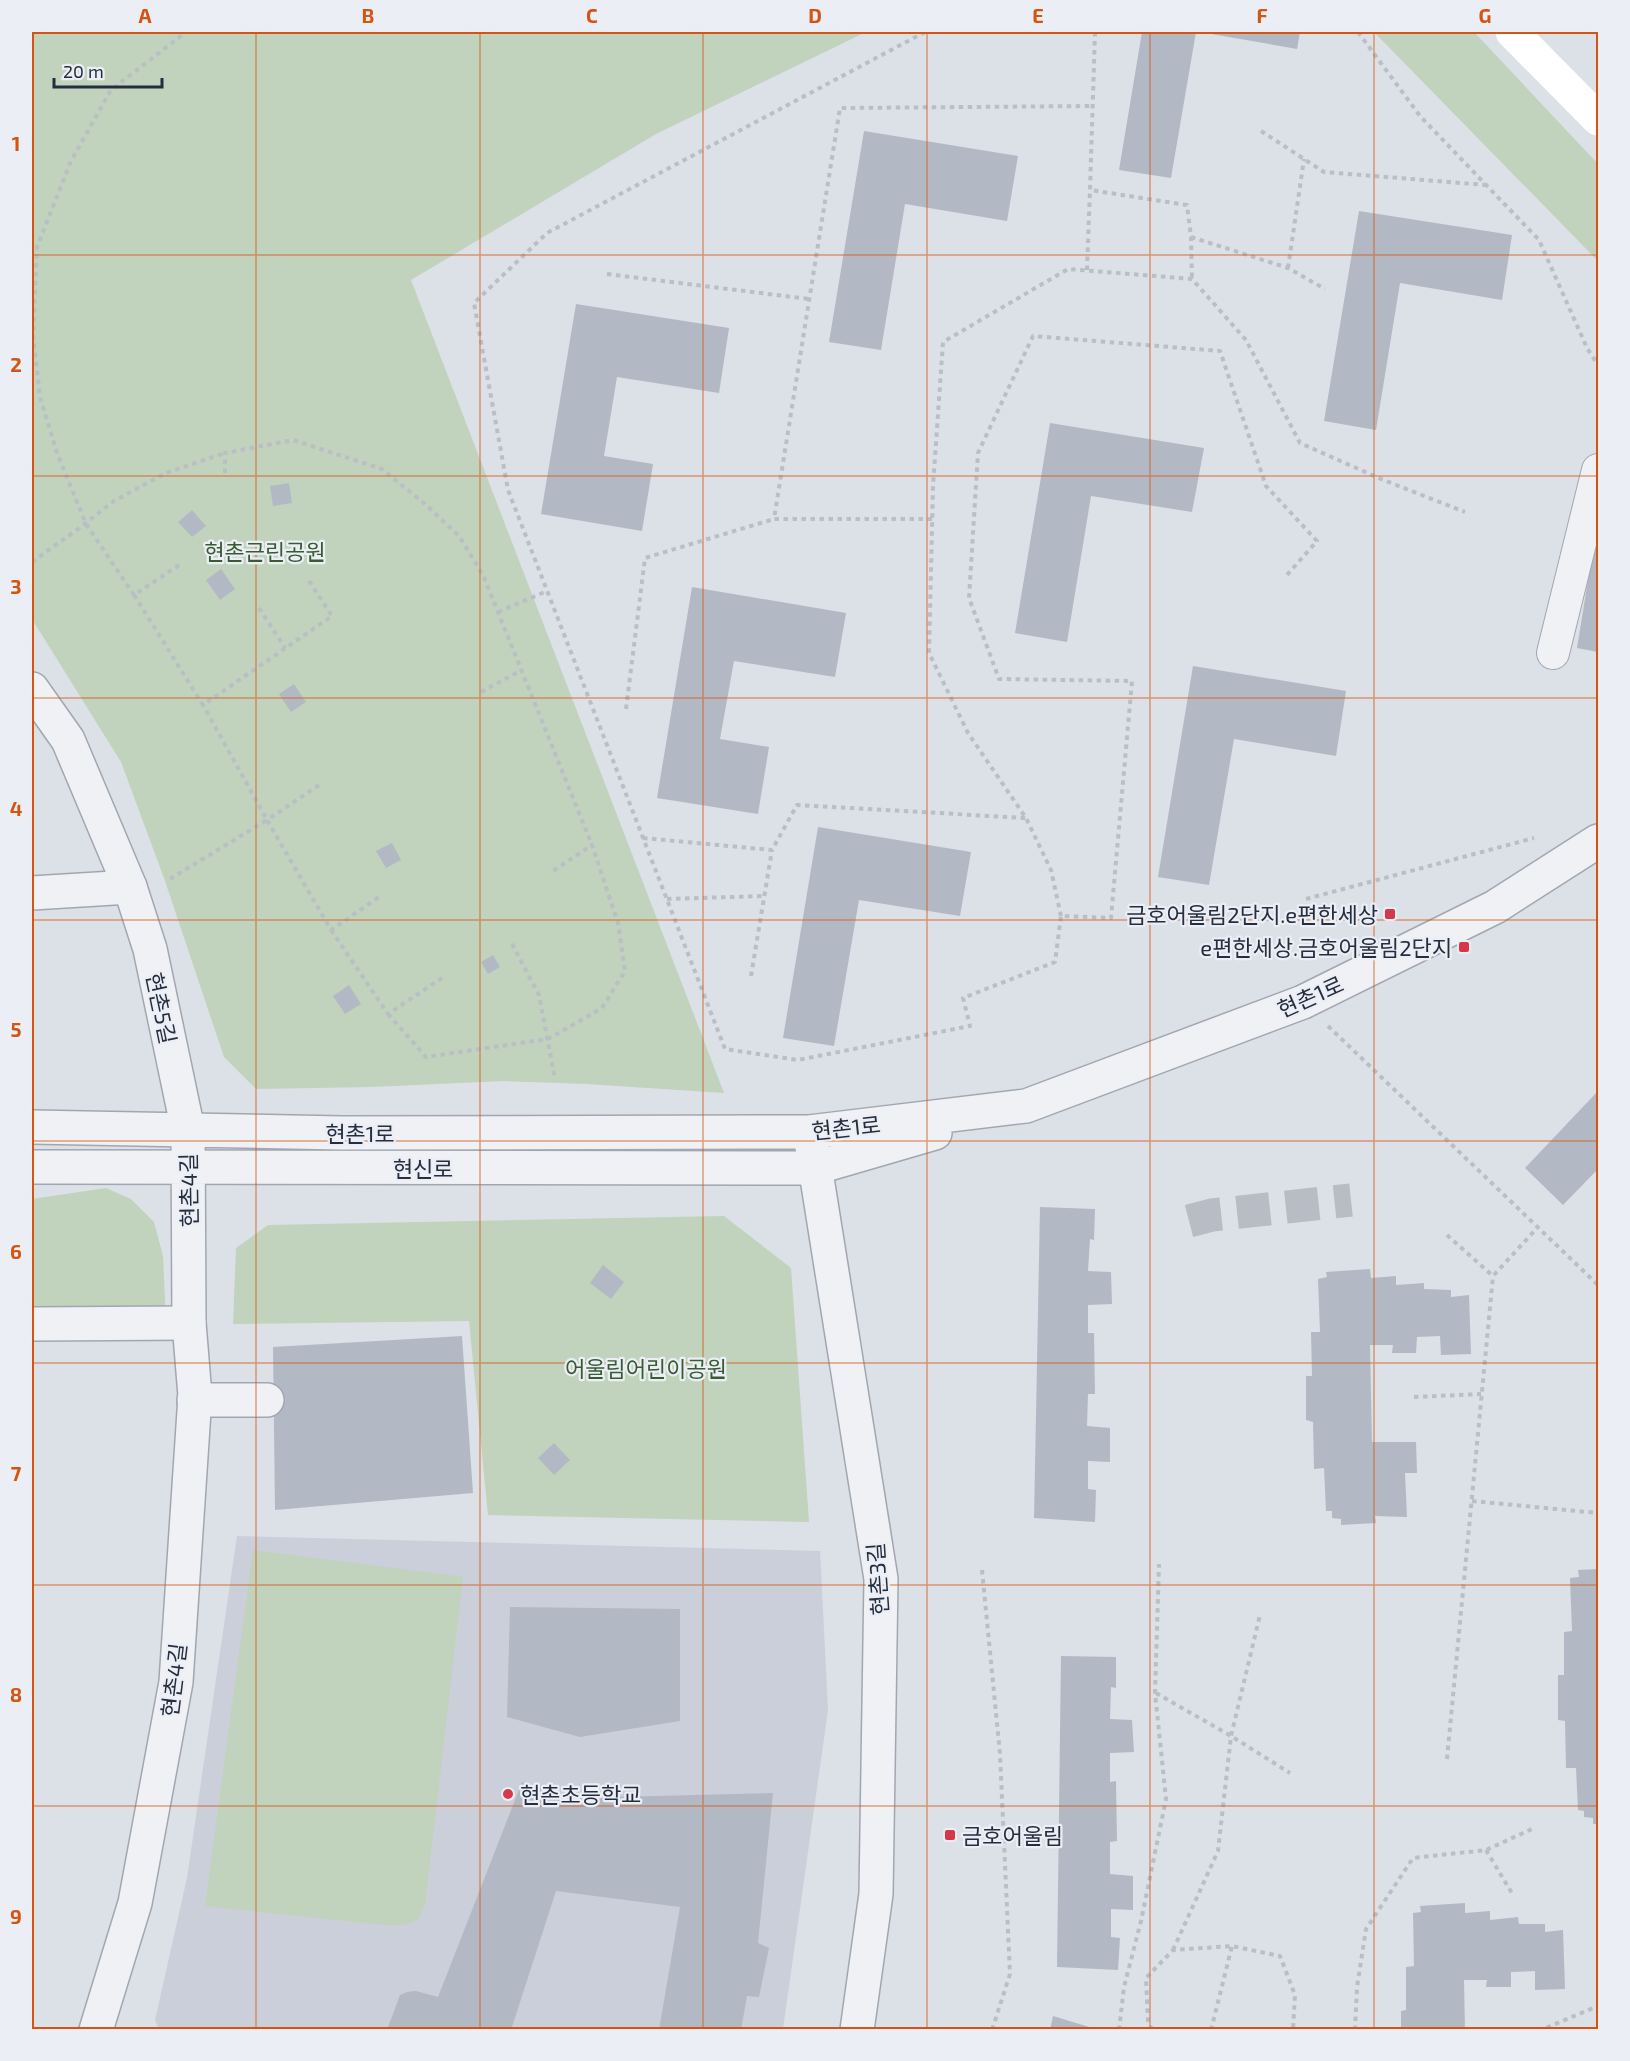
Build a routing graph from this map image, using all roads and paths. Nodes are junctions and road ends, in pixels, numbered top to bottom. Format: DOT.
graph roads {
  1 [pos="186,32"];
  2 [pos="925,32"];
  3 [pos="1095,32"];
  4 [pos="1358,32"];
  5 [pos="1512,32"];
  6 [pos="1092,106"];
  7 [pos="1599,119"];
  8 [pos="1261,131"];
  9 [pos="1304,159"];
  10 [pos="1486,185"];
  11 [pos="1090,190"];
  12 [pos="1191,237"];
  13 [pos="1288,268"];
  14 [pos="1087,270"];
  15 [pos="607,274"];
  16 [pos="1192,279"];
  17 [pos="1325,289"];
  18 [pos="809,299"];
  19 [pos="1599,365"];
  20 [pos="225,453"];
  21 [pos="1599,470"];
  22 [pos="225,473"];
  23 [pos="1466,512"];
  24 [pos="774,519"];
  25 [pos="932,519"];
  26 [pos="86,524"];
  27 [pos="32,562"];
  28 [pos="179,565"];
  29 [pos="1286,576"];
  30 [pos="307,578"];
  31 [pos="547,591"];
  32 [pos="134,595"];
  33 [pos="259,608"];
  34 [pos="498,612"];
  35 [pos="285,648"];
  36 [pos="1553,653"];
  37 [pos="522,670"];
  38 [pos="32,689"];
  39 [pos="481,692"];
  40 [pos="202,705"];
  41 [pos="626,709"];
  42 [pos="319,785"];
  43 [pos="1026,819"];
  44 [pos="267,820"];
  45 [pos="1542,836"];
  46 [pos="643,837"];
  47 [pos="1599,841"];
  48 [pos="592,845"];
  49 [pos="772,850"];
  50 [pos="553,871"];
  51 [pos="170,879"];
  52 [pos="130,887"];
  53 [pos="32,893"];
  54 [pos="764,896"];
  55 [pos="380,897"];
  56 [pos="667,899"];
  57 [pos="1306,899"];
  58 [pos="1061,915"];
  59 [pos="331,930"];
  60 [pos="512,944"];
  61 [pos="752,976"];
  62 [pos="442,978"];
  63 [pos="1303,1002"];
  64 [pos="388,1014"];
  65 [pos="548,1039"];
  66 [pos="555,1079"];
  67 [pos="1026,1106"];
  68 [pos="32,1127"];
  69 [pos="188,1130"];
  70 [pos="809,1132"];
  71 [pos="32,1167"];
  72 [pos="188,1168"];
  73 [pos="815,1168"];
  74 [pos="1538,1227"];
  75 [pos="1447,1235"];
  76 [pos="1493,1276"];
  77 [pos="1599,1285"];
  78 [pos="189,1323"];
  79 [pos="32,1324"];
  80 [pos="1481,1394"];
  81 [pos="1414,1397"];
  82 [pos="194,1400"];
  83 [pos="267,1400"];
  84 [pos="1472,1500"];
  85 [pos="1599,1513"];
  86 [pos="1159,1564"];
  87 [pos="982,1570"];
  88 [pos="1260,1615"];
  89 [pos="1155,1693"];
  90 [pos="1231,1736"];
  91 [pos="1447,1759"];
  92 [pos="1290,1773"];
  93 [pos="1532,1829"];
  94 [pos="1486,1850"];
  95 [pos="1514,1895"];
  96 [pos="1232,1946"];
  97 [pos="1173,1950"];
  98 [pos="1599,2006"];
  99 [pos="1548,2028"];
  100 [pos="96,2030"];
  101 [pos="857,2030"];
  102 [pos="992,2030"];
  103 [pos="1119,2030"];
  104 [pos="1152,2030"];
  105 [pos="1211,2030"];
  106 [pos="1293,2030"];
  107 [pos="1355,2030"];
  108 [pos="1538,2030"];
  1 -- 26 [label="path"];
  2 -- 31 [label="path"];
  3 -- 6 [label="path"];
  4 -- 10 [label="path"];
  5 -- 7 [label="main road"];
  6 -- 11 [label="path"];
  6 -- 18 [label="path"];
  8 -- 9 [label="path"];
  9 -- 10 [label="path"];
  9 -- 13 [label="path"];
  10 -- 19 [label="path"];
  11 -- 12 [label="path"];
  11 -- 14 [label="path"];
  12 -- 13 [label="path"];
  12 -- 16 [label="path"];
  13 -- 17 [label="path"];
  14 -- 16 [label="path"];
  14 -- 25 [label="path"];
  15 -- 18 [label="path"];
  16 -- 23 [label="path"];
  18 -- 24 [label="path"];
  20 -- 22 [label="path"];
  20 -- 26 [label="path"];
  20 -- 34 [label="path"];
  21 -- 36 [label="street"];
  24 -- 25 [label="path"];
  24 -- 41 [label="path"];
  25 -- 43 [label="path"];
  26 -- 27 [label="path"];
  26 -- 32 [label="path"];
  28 -- 32 [label="path"];
  29 -- 58 [label="path"];
  30 -- 35 [label="path"];
  31 -- 34 [label="path"];
  31 -- 46 [label="path"];
  32 -- 40 [label="path"];
  33 -- 35 [label="path"];
  34 -- 37 [label="path"];
  35 -- 40 [label="path"];
  37 -- 39 [label="path"];
  37 -- 48 [label="path"];
  38 -- 52 [label="street, 현촌5길"];
  40 -- 44 [label="path"];
  42 -- 44 [label="path"];
  43 -- 49 [label="path"];
  43 -- 58 [label="path"];
  44 -- 51 [label="path"];
  44 -- 59 [label="path"];
  45 -- 57 [label="path"];
  46 -- 49 [label="path"];
  46 -- 56 [label="path"];
  47 -- 63 [label="street, 현촌1로"];
  48 -- 50 [label="path"];
  48 -- 65 [label="path"];
  49 -- 54 [label="path"];
  52 -- 53 [label="street"];
  52 -- 69 [label="street, 현촌5길"];
  54 -- 56 [label="path"];
  54 -- 61 [label="path"];
  55 -- 59 [label="path"];
  56 -- 58 [label="path"];
  59 -- 64 [label="path"];
  60 -- 65 [label="path"];
  62 -- 64 [label="path"];
  63 -- 67 [label="street, 현촌1로"];
  63 -- 74 [label="path"];
  64 -- 65 [label="path"];
  65 -- 66 [label="path"];
  67 -- 70 [label="street, 현촌1로"];
  67 -- 73 [label="street, 현신로"];
  68 -- 69 [label="street, 현촌1로"];
  69 -- 70 [label="street, 현촌1로"];
  69 -- 72 [label="street, 현촌4길"];
  70 -- 73 [label="street, 현촌3길"];
  71 -- 72 [label="street, 현신로"];
  72 -- 73 [label="street, 현신로"];
  72 -- 78 [label="street, 현촌4길"];
  73 -- 101 [label="street, 현촌3길"];
  74 -- 76 [label="path"];
  74 -- 77 [label="path"];
  75 -- 76 [label="path"];
  76 -- 80 [label="path"];
  78 -- 79 [label="street"];
  78 -- 82 [label="street, 현촌4길"];
  80 -- 81 [label="path"];
  80 -- 84 [label="path"];
  82 -- 83 [label="street"];
  82 -- 100 [label="street, 현촌4길"];
  84 -- 85 [label="path"];
  84 -- 91 [label="path"];
  86 -- 89 [label="path"];
  87 -- 102 [label="path"];
  88 -- 90 [label="path"];
  89 -- 90 [label="path"];
  89 -- 103 [label="path"];
  90 -- 92 [label="path"];
  90 -- 97 [label="path"];
  93 -- 94 [label="path"];
  94 -- 95 [label="path"];
  94 -- 107 [label="path"];
  96 -- 97 [label="path"];
  96 -- 105 [label="path"];
  96 -- 106 [label="path"];
  97 -- 104 [label="path"];
  98 -- 99 [label="path"];
  99 -- 108 [label="path"];
}
